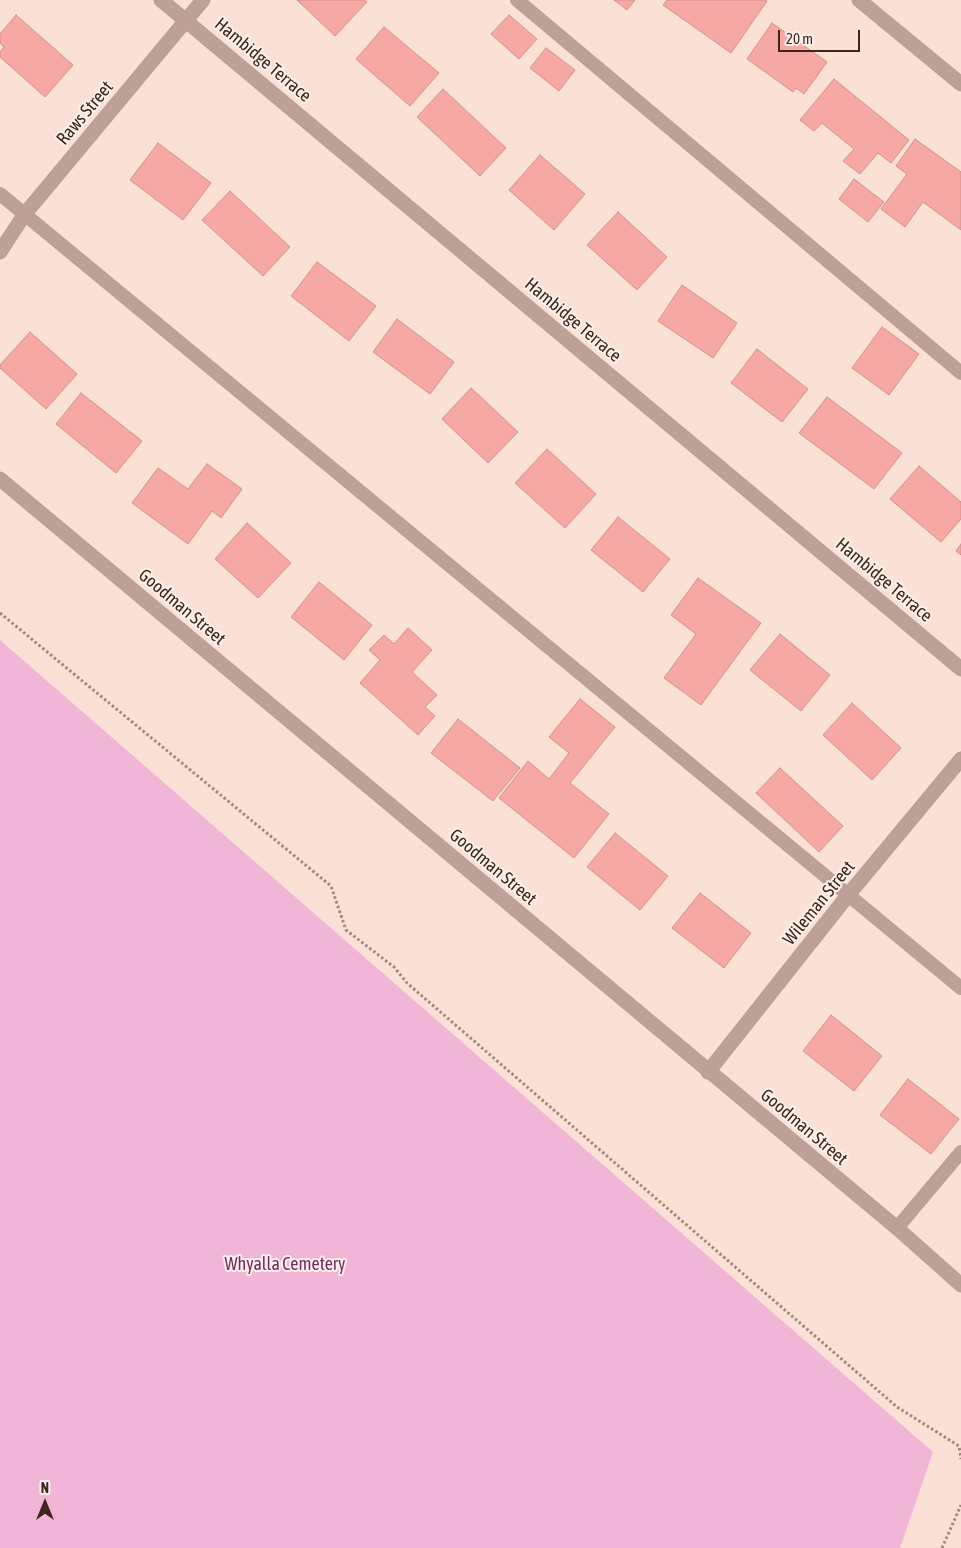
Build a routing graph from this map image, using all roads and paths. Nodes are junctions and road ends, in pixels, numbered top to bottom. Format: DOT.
graph roads {
  1 [pos="161,0"];
  2 [pos="203,0"];
  3 [pos="516,0"];
  4 [pos="859,0"];
  5 [pos="187,21"];
  6 [pos="961,84"];
  7 [pos="0,194"];
  8 [pos="24,215"];
  9 [pos="0,252"];
  10 [pos="961,373"];
  11 [pos="0,479"];
  12 [pos="0,613"];
  13 [pos="961,669"];
  14 [pos="961,760"];
  15 [pos="849,894"];
  16 [pos="961,988"];
  17 [pos="708,1072"];
  18 [pos="961,1152"];
  19 [pos="897,1228"];
  20 [pos="961,1285"];
  21 [pos="961,1459"];
  22 [pos="961,1505"];
  23 [pos="942,1548"];
  1 -- 5 [label="street, Hambidge Terrace"];
  2 -- 5 [label="street, Raws Street"];
  3 -- 10 [label="lane"];
  4 -- 6 [label="street"];
  5 -- 8 [label="street, Raws Street"];
  5 -- 13 [label="street, Hambidge Terrace"];
  7 -- 8 [label="lane"];
  8 -- 9 [label="street, Raws Street"];
  8 -- 15 [label="lane"];
  11 -- 17 [label="street, Goodman Street"];
  12 -- 21 [label="path"];
  14 -- 15 [label="street, Wileman Street"];
  15 -- 16 [label="lane"];
  15 -- 17 [label="street, Wileman Street"];
  17 -- 19 [label="street, Goodman Street"];
  18 -- 19 [label="lane"];
  19 -- 20 [label="street, Goodman Street"];
  22 -- 23 [label="path"];
}
